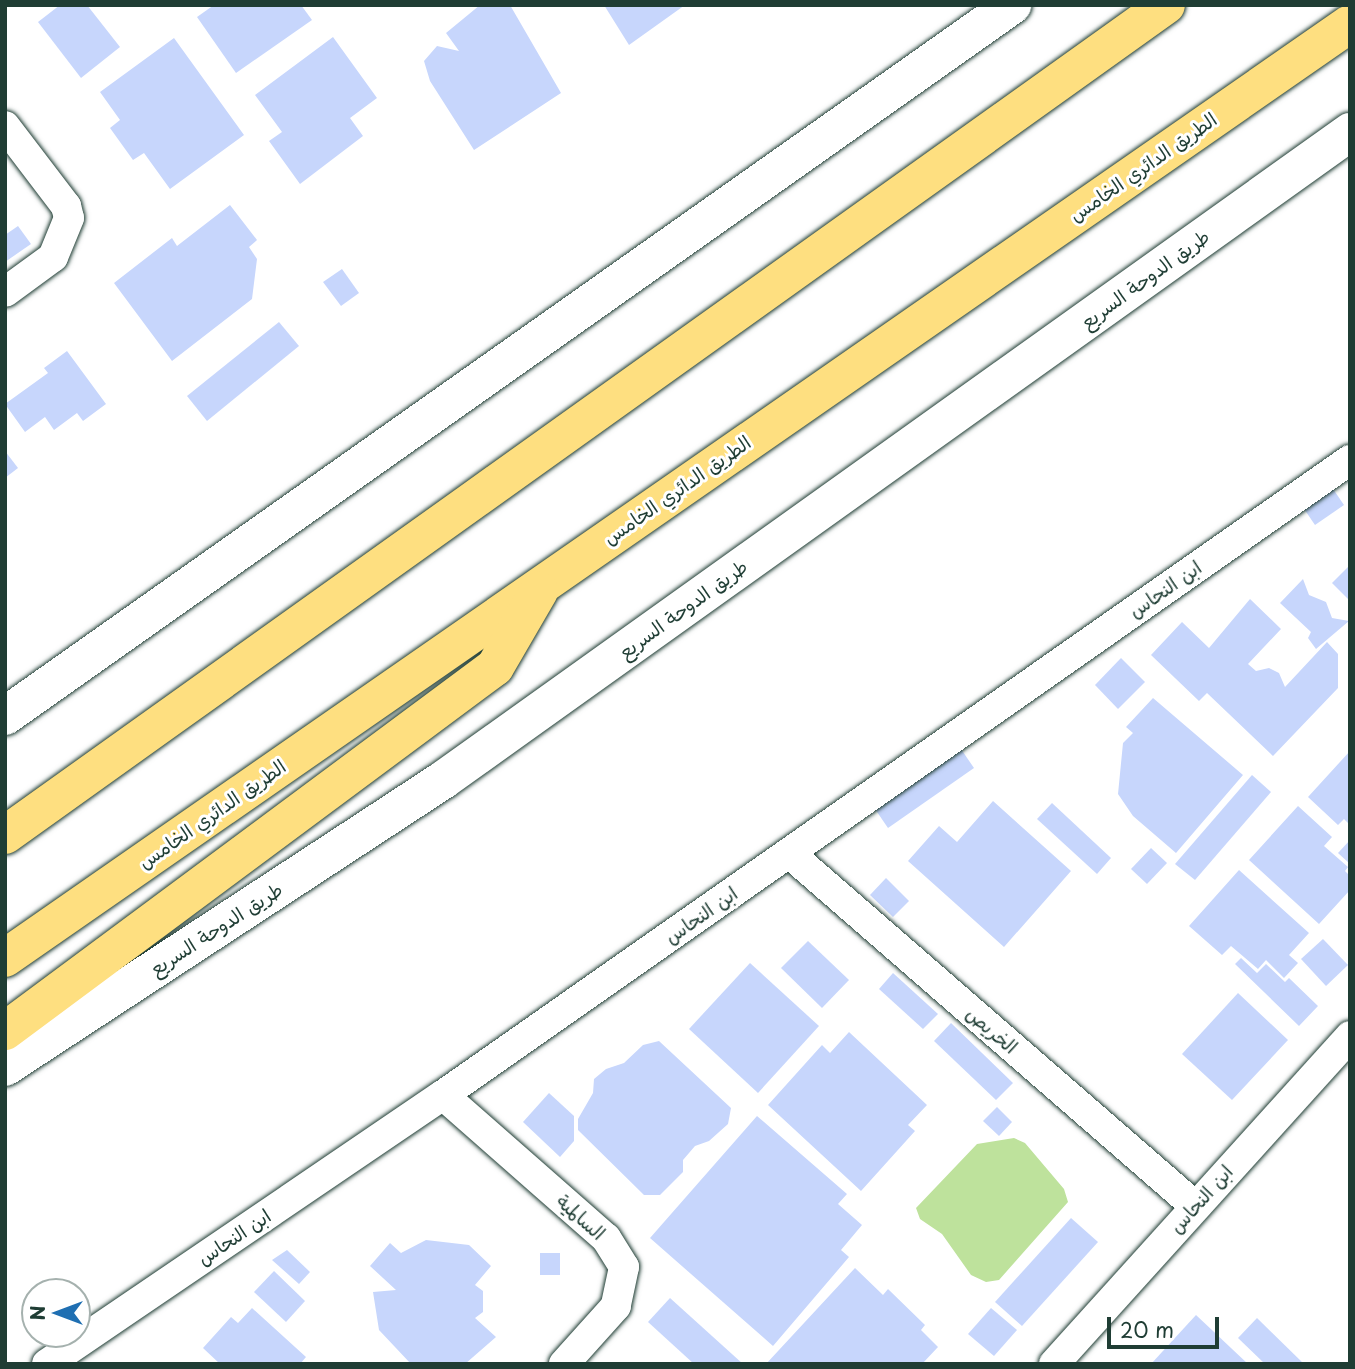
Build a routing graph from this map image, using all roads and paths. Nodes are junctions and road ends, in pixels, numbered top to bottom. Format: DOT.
graph roads {
  1 [pos="1012,5"];
  2 [pos="1166,5"];
  3 [pos="1350,24"];
  4 [pos="5,126"];
  5 [pos="1350,132"];
  6 [pos="5,292"];
  7 [pos="1350,460"];
  8 [pos="544,583"];
  9 [pos="5,716"];
  10 [pos="5,835"];
  11 [pos="789,853"];
  12 [pos="5,958"];
  13 [pos="5,1031"];
  14 [pos="1350,1036"];
  15 [pos="5,1068"];
  16 [pos="443,1095"];
  17 [pos="1195,1206"];
  18 [pos="47,1364"];
  19 [pos="564,1364"];
  20 [pos="1055,1364"];
  1 -- 9 [label="street"];
  2 -- 10 [label="highway"];
  3 -- 8 [label="highway, الطريق الدائري الخامس"];
  4 -- 6 [label="street"];
  5 -- 15 [label="street, طريق الدوحة السريع"];
  7 -- 11 [label="street, ابن النحاس"];
  8 -- 12 [label="highway, الطريق الدائري الخامس"];
  8 -- 13 [label="highway"];
  11 -- 16 [label="street, ابن النحاس"];
  11 -- 17 [label="street, الخريص"];
  14 -- 17 [label="street, ابن النحاس"];
  16 -- 18 [label="street, ابن النحاس"];
  16 -- 19 [label="street, السالمية"];
  17 -- 20 [label="street, ابن النحاس"];
}
